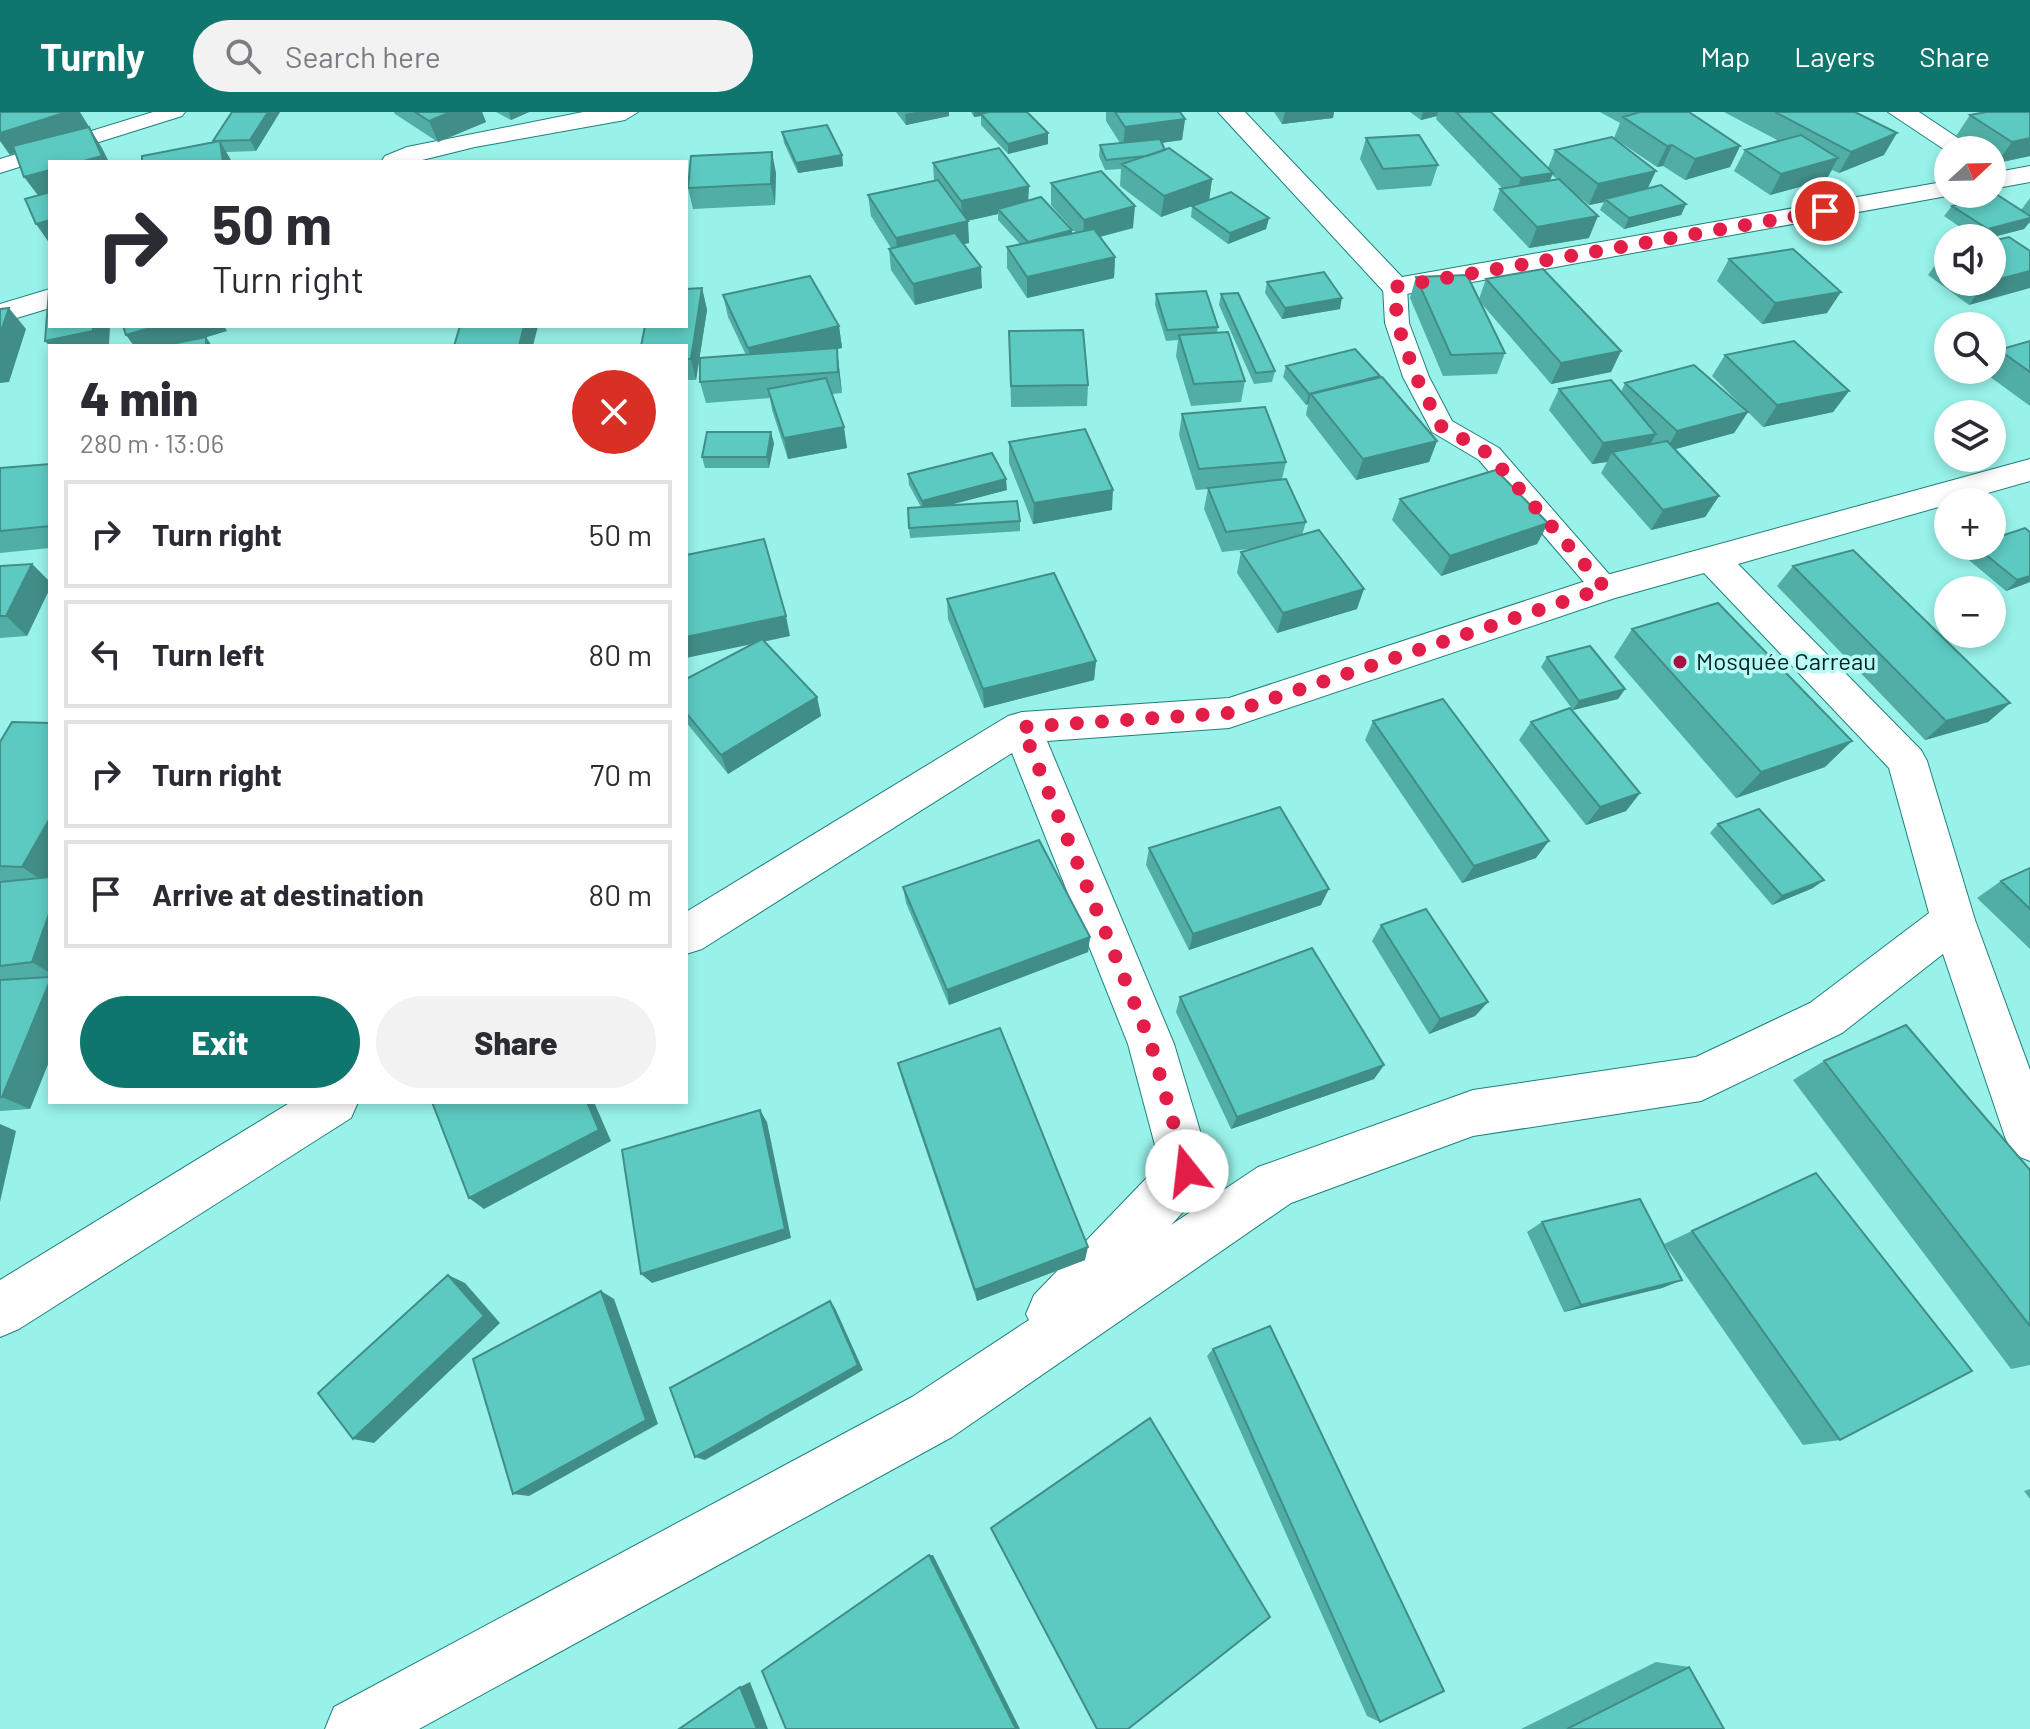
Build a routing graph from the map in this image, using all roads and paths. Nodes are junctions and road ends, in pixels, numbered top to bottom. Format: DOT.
graph roads {
  1 [pos="175,112"];
  2 [pos="625,112"];
  3 [pos="1231,112"];
  4 [pos="1901,112"];
  5 [pos="1940,136"];
  6 [pos="398,160"];
  7 [pos="0,166"];
  8 [pos="1934,191"];
  9 [pos="48,282"];
  10 [pos="1395,287"];
  11 [pos="0,292"];
  12 [pos="48,299"];
  13 [pos="0,314"];
  14 [pos="2030,470"];
  15 [pos="1713,560"];
  16 [pos="1605,588"];
  17 [pos="1022,727"];
  18 [pos="1953,920"];
  19 [pos="688,934"];
  20 [pos="331,1104"];
  21 [pos="2030,1137"];
  22 [pos="0,1310"];
  23 [pos="998,1372"];
  24 [pos="356,1729"];
  1 -- 7 [label="lane"];
  2 -- 6 [label="street"];
  3 -- 10 [label="street"];
  4 -- 5 [label="street"];
  8 -- 10 [label="street"];
  9 -- 11 [label="street"];
  10 -- 16 [label="lane"];
  12 -- 13 [label="street"];
  14 -- 15 [label="street"];
  15 -- 16 [label="street"];
  15 -- 18 [label="street"];
  16 -- 17 [label="street"];
  17 -- 19 [label="street"];
  17 -- 23 [label="street"];
  18 -- 21 [label="street"];
  18 -- 23 [label="street"];
  20 -- 22 [label="street"];
  23 -- 24 [label="street"];
}
